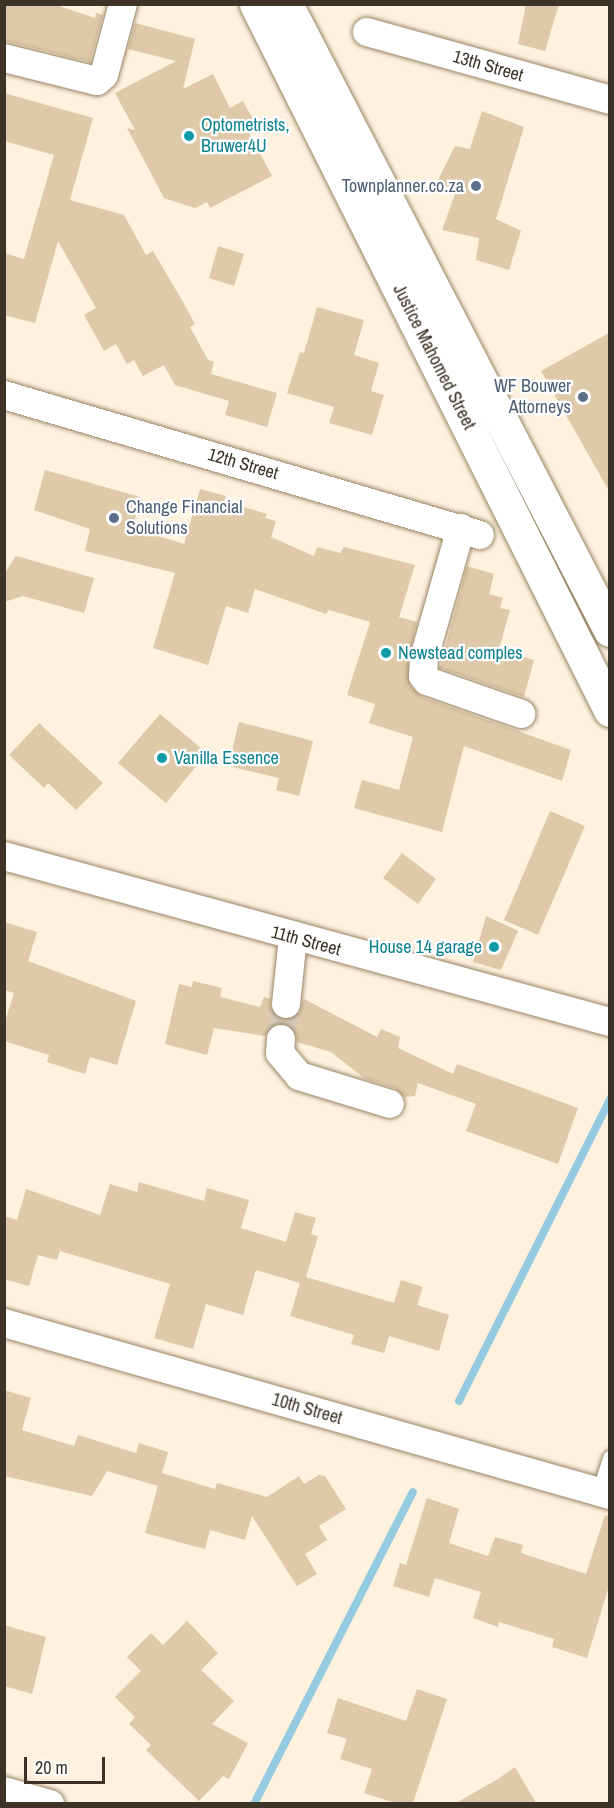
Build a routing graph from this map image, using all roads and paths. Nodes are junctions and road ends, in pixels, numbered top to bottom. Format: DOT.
graph roads {
  1 [pos="123,4"];
  2 [pos="261,6"];
  3 [pos="367,32"];
  4 [pos="4,58"];
  5 [pos="609,100"];
  6 [pos="4,395"];
  7 [pos="609,630"];
  8 [pos="609,710"];
  9 [pos="521,714"];
  10 [pos="4,855"];
  11 [pos="293,938"];
  12 [pos="286,1004"];
  13 [pos="609,1022"];
  14 [pos="281,1039"];
  15 [pos="390,1104"];
  16 [pos="4,1323"];
  17 [pos="609,1458"];
  18 [pos="604,1493"];
  19 [pos="4,1791"];
  20 [pos="50,1803"];
  1 -- 4 [label="street"];
  2 -- 7 [label="main road, Justice Mahomed Street"];
  2 -- 8 [label="main road, Justice Mahomed Street"];
  3 -- 5 [label="street, 13th Street"];
  6 -- 9 [label="street, 12th Street"];
  10 -- 11 [label="street, 11th Street"];
  11 -- 12 [label="street"];
  11 -- 13 [label="street, 11th Street"];
  14 -- 15 [label="street"];
  16 -- 18 [label="street, 10th Street"];
  17 -- 18 [label="lane"];
  19 -- 20 [label="street"];
}
